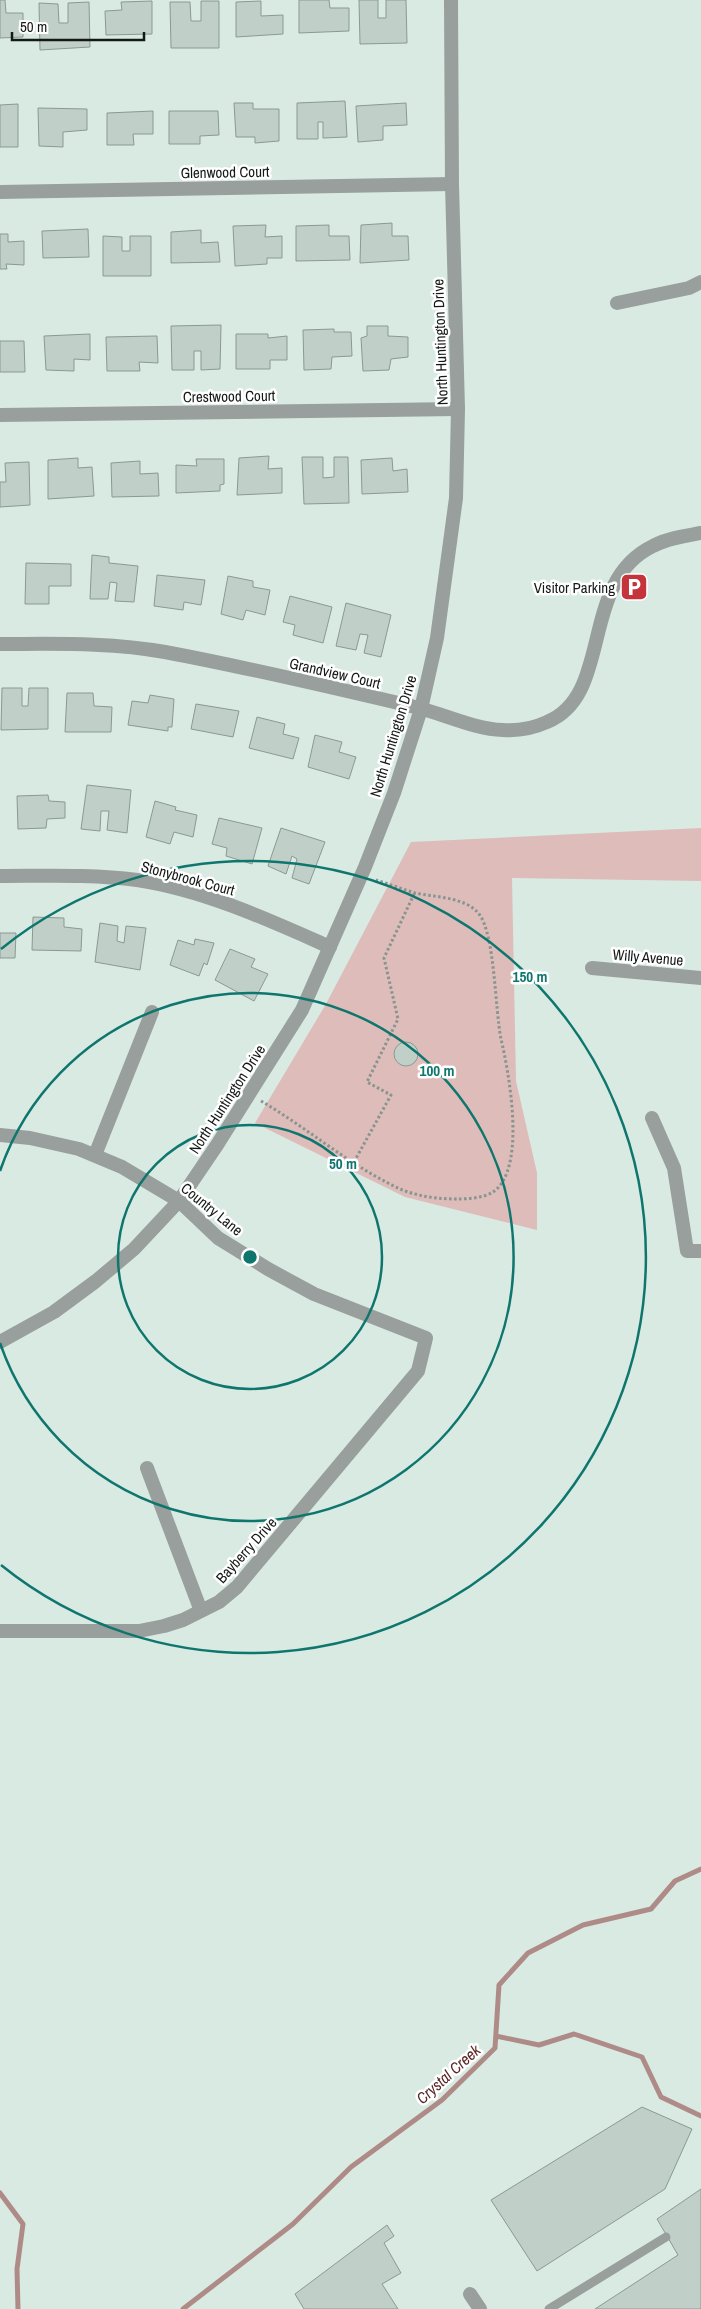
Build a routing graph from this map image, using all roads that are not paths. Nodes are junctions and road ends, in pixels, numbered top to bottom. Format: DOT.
graph roads {
  1 [pos="451,0"];
  2 [pos="452,184"];
  3 [pos="0,192"];
  4 [pos="701,282"];
  5 [pos="617,303"];
  6 [pos="458,409"];
  7 [pos="0,415"];
  8 [pos="701,533"];
  9 [pos="0,644"];
  10 [pos="421,709"];
  11 [pos="0,876"];
  12 [pos="330,947"];
  13 [pos="592,968"];
  14 [pos="701,978"];
  15 [pos="152,1012"];
  16 [pos="652,1118"];
  17 [pos="0,1135"];
  18 [pos="94,1155"];
  19 [pos="179,1201"];
  20 [pos="694,1251"];
  21 [pos="426,1338"];
  22 [pos="0,1342"];
  23 [pos="147,1468"];
  24 [pos="201,1611"];
  25 [pos="0,1631"];
  26 [pos="666,2237"];
  27 [pos="470,2294"];
  28 [pos="480,2309"];
  29 [pos="550,2309"];
  1 -- 2 [label="street, North Huntington Drive"];
  2 -- 3 [label="street, Glenwood Court"];
  2 -- 6 [label="street, North Huntington Drive"];
  4 -- 5 [label="street"];
  6 -- 7 [label="street, Crestwood Court"];
  6 -- 10 [label="street, North Huntington Drive"];
  8 -- 10 [label="street, Grandview Court"];
  9 -- 10 [label="street, Grandview Court"];
  10 -- 12 [label="street, North Huntington Drive"];
  11 -- 12 [label="street, Stonybrook Court"];
  12 -- 19 [label="street, North Huntington Drive"];
  13 -- 14 [label="street, Willy Avenue"];
  15 -- 18 [label="street"];
  16 -- 20 [label="street"];
  17 -- 18 [label="street, Country Lane"];
  18 -- 19 [label="street, Country Lane"];
  19 -- 21 [label="street, Country Lane"];
  19 -- 22 [label="street, North Huntington Drive"];
  21 -- 24 [label="street, Bayberry Drive"];
  23 -- 24 [label="street"];
  24 -- 25 [label="street, Bayberry Drive"];
  26 -- 29 [label="lane"];
  27 -- 28 [label="street"];
}
